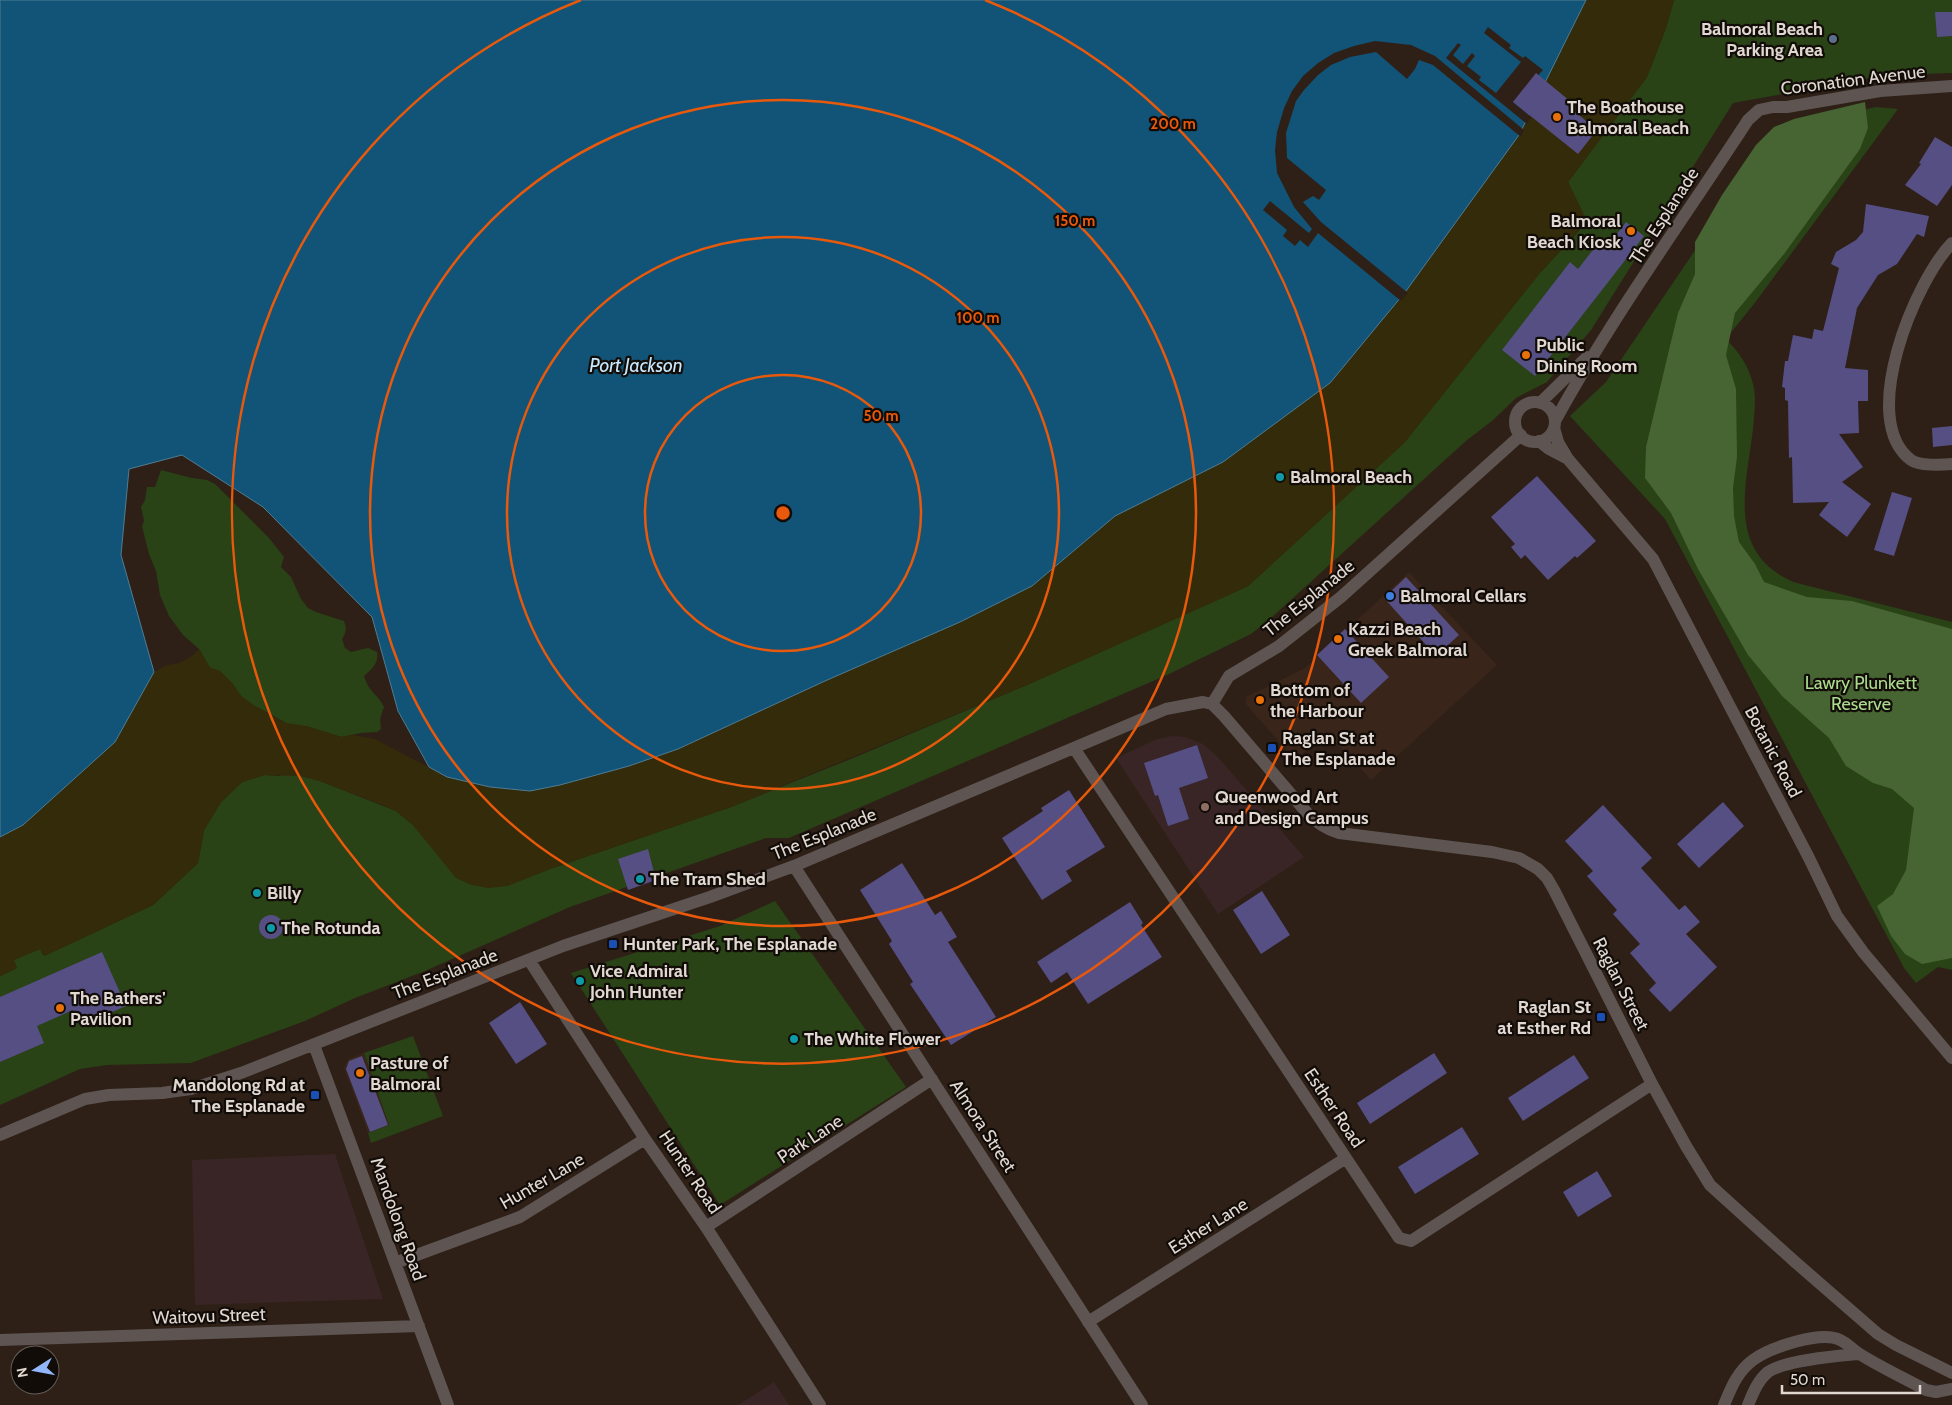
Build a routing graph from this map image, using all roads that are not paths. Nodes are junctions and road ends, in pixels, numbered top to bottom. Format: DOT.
graph roads {
  1 [pos="1952,86"];
  2 [pos="1759,110"];
  3 [pos="1952,243"];
  4 [pos="1600,345"];
  5 [pos="1540,403"];
  6 [pos="1554,425"];
  7 [pos="1521,435"];
  8 [pos="1539,441"];
  9 [pos="1568,459"];
  10 [pos="1952,464"];
  11 [pos="1212,704"];
  12 [pos="1074,748"];
  13 [pos="794,866"];
  14 [pos="529,960"];
  15 [pos="314,1046"];
  16 [pos="1952,1058"];
  17 [pos="932,1079"];
  18 [pos="1652,1084"];
  19 [pos="0,1135"];
  20 [pos="646,1139"];
  21 [pos="1346,1158"];
  22 [pos="706,1227"];
  23 [pos="395,1263"];
  24 [pos="1088,1322"];
  25 [pos="419,1326"];
  26 [pos="0,1340"];
  27 [pos="1859,1354"];
  28 [pos="1952,1373"];
  29 [pos="1952,1389"];
  30 [pos="448,1405"];
  31 [pos="820,1405"];
  32 [pos="1142,1405"];
  33 [pos="1724,1405"];
  34 [pos="1748,1405"];
  1 -- 2 [label="street, Coronation Avenue"];
  2 -- 4 [label="street, The Esplanade"];
  3 -- 10 [label="street"];
  4 -- 5 [label="street, The Esplanade"];
  4 -- 6 [label="street, The Esplanade"];
  5 -- 6 [label="street"];
  5 -- 7 [label="street"];
  6 -- 8 [label="street"];
  6 -- 9 [label="street, Botanic Road"];
  7 -- 8 [label="street"];
  7 -- 11 [label="street, The Esplanade"];
  8 -- 9 [label="street, Botanic Road"];
  9 -- 16 [label="street, Botanic Road"];
  11 -- 12 [label="street, The Esplanade"];
  11 -- 18 [label="street, Raglan Street"];
  12 -- 13 [label="street, The Esplanade"];
  12 -- 21 [label="street, Esther Road"];
  13 -- 14 [label="street, The Esplanade"];
  13 -- 17 [label="street, Almora Street"];
  14 -- 15 [label="street, The Esplanade"];
  14 -- 20 [label="street, Hunter Road"];
  15 -- 19 [label="street, The Esplanade"];
  15 -- 23 [label="street, Mandolong Road"];
  17 -- 22 [label="street, Park Lane"];
  17 -- 24 [label="street, Almora Street"];
  18 -- 21 [label="street, Esther Road"];
  18 -- 28 [label="street, Raglan Street"];
  20 -- 22 [label="street, Hunter Road"];
  20 -- 23 [label="street, Hunter Lane"];
  21 -- 24 [label="street, Esther Lane"];
  22 -- 31 [label="street, Hunter Road"];
  23 -- 25 [label="street, Mandolong Road"];
  24 -- 32 [label="street, Almora Street"];
  25 -- 26 [label="street, Waitovu Street"];
  25 -- 30 [label="street, Mandolong Road"];
  27 -- 29 [label="street"];
  27 -- 33 [label="street"];
  27 -- 34 [label="street"];
}
